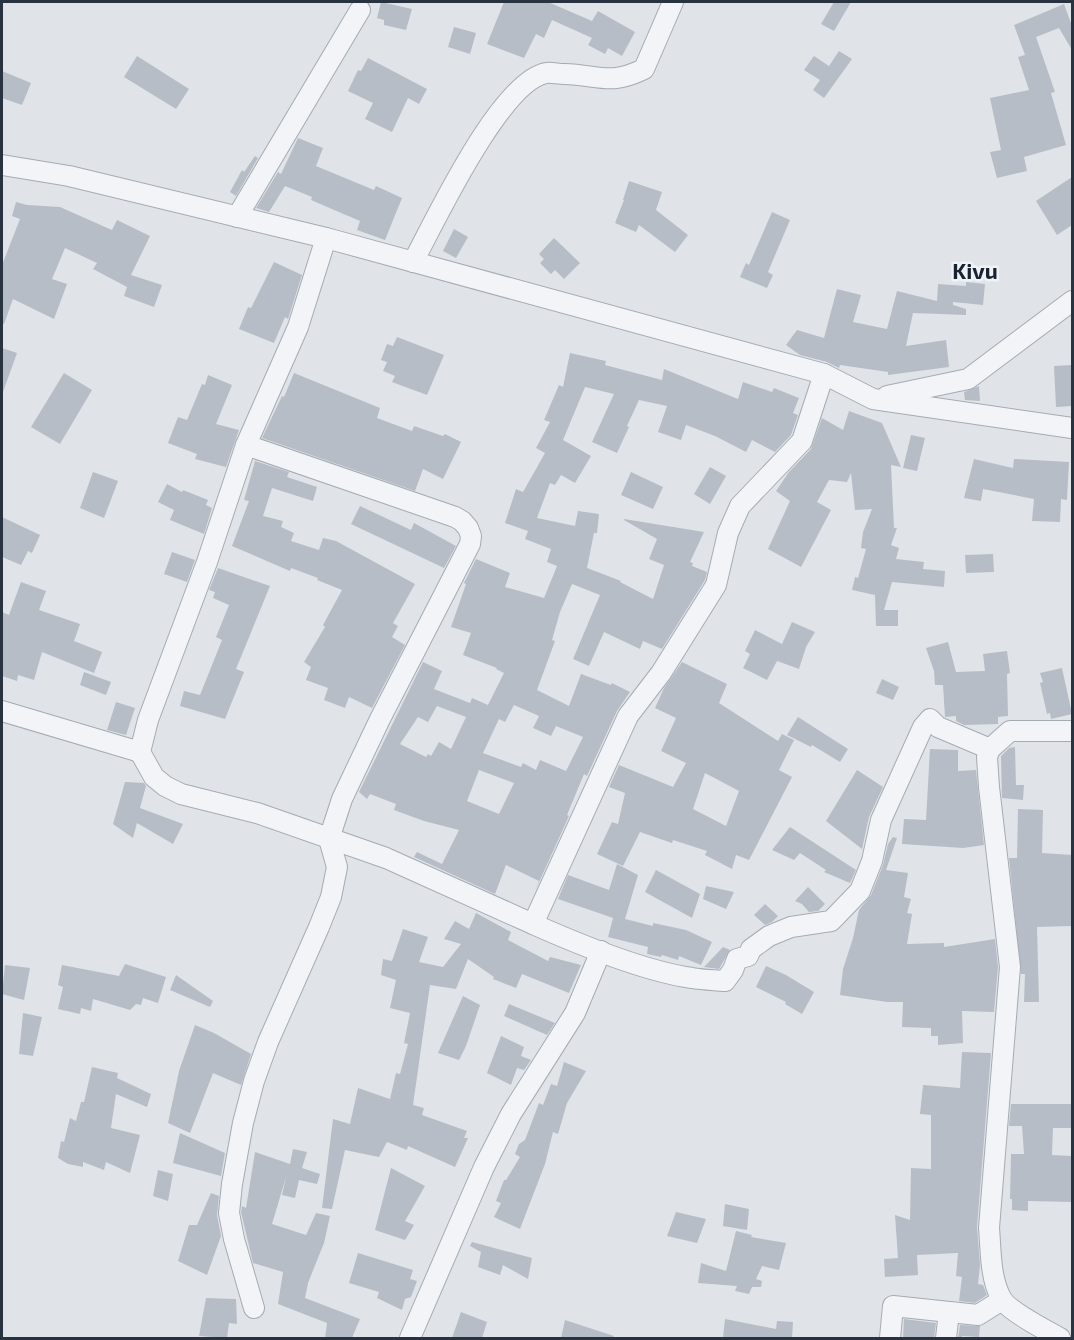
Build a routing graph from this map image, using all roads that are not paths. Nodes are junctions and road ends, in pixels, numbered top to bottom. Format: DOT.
graph roads {
  1 [pos="673,2"];
  2 [pos="360,10"];
  3 [pos="2,165"];
  4 [pos="237,217"];
  5 [pos="326,238"];
  6 [pos="413,262"];
  7 [pos="1072,301"];
  8 [pos="824,374"];
  9 [pos="873,399"];
  10 [pos="1072,428"];
  11 [pos="246,445"];
  12 [pos="2,711"];
  13 [pos="1072,731"];
  14 [pos="990,749"];
  15 [pos="140,752"];
  16 [pos="329,839"];
  17 [pos="533,924"];
  18 [pos="601,951"];
  19 [pos="1002,1300"];
  20 [pos="254,1308"];
  21 [pos="949,1312"];
  22 [pos="410,1338"];
  23 [pos="890,1338"];
  24 [pos="946,1338"];
  25 [pos="1060,1338"];
  1 -- 6 [label="street"];
  2 -- 4 [label="street"];
  3 -- 4 [label="street"];
  4 -- 5 [label="street"];
  5 -- 6 [label="street"];
  5 -- 11 [label="street"];
  6 -- 8 [label="street"];
  7 -- 9 [label="street"];
  8 -- 9 [label="street"];
  8 -- 17 [label="street"];
  9 -- 10 [label="street"];
  11 -- 15 [label="street"];
  11 -- 16 [label="street"];
  12 -- 15 [label="street"];
  13 -- 14 [label="street"];
  14 -- 18 [label="street"];
  14 -- 19 [label="street"];
  15 -- 16 [label="street"];
  16 -- 17 [label="street"];
  16 -- 20 [label="street"];
  17 -- 18 [label="street"];
  18 -- 22 [label="street"];
  19 -- 21 [label="street"];
  19 -- 25 [label="street"];
  21 -- 23 [label="street"];
  21 -- 24 [label="street"];
}
